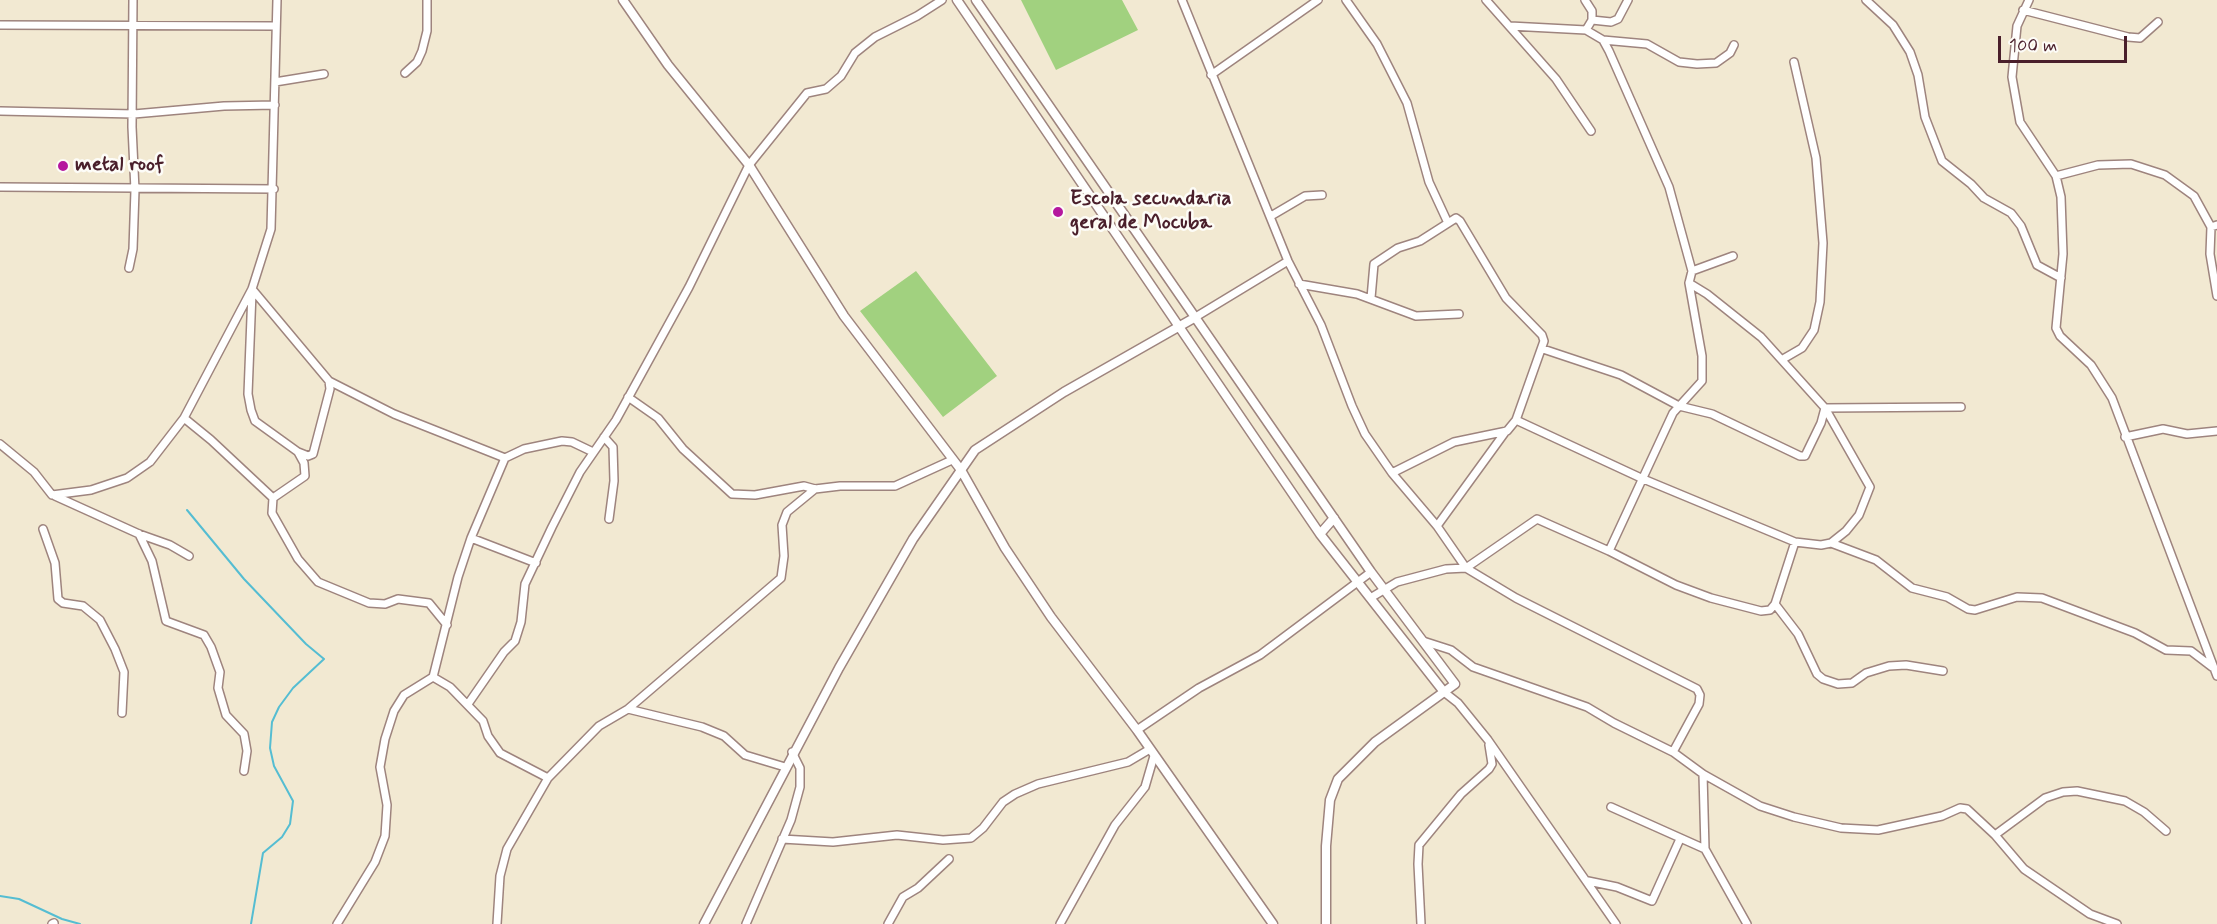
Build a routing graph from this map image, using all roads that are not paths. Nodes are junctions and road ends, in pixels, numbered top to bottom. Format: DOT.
graph roads {
  1 [pos="133,0"];
  2 [pos="277,0"];
  3 [pos="427,0"];
  4 [pos="623,0"];
  5 [pos="942,0"];
  6 [pos="957,0"];
  7 [pos="976,0"];
  8 [pos="1182,0"];
  9 [pos="1318,0"];
  10 [pos="1346,0"];
  11 [pos="1486,0"];
  12 [pos="1585,0"];
  13 [pos="1629,0"];
  14 [pos="1866,0"];
  15 [pos="2029,0"];
  16 [pos="2023,10"];
  17 [pos="1592,20"];
  18 [pos="2158,22"];
  19 [pos="0,25"];
  20 [pos="133,26"];
  21 [pos="275,26"];
  22 [pos="1510,26"];
  23 [pos="1586,30"];
  24 [pos="1603,40"];
  25 [pos="1734,45"];
  26 [pos="1794,62"];
  27 [pos="405,73"];
  28 [pos="324,74"];
  29 [pos="1211,75"];
  30 [pos="275,82"];
  31 [pos="275,105"];
  32 [pos="0,111"];
  33 [pos="134,114"];
  34 [pos="1060,123"];
  35 [pos="1591,131"];
  36 [pos="1046,132"];
  37 [pos="749,165"];
  38 [pos="2056,176"];
  39 [pos="0,187"];
  40 [pos="274,189"];
  41 [pos="135,190"];
  42 [pos="1322,195"];
  43 [pos="1271,216"];
  44 [pos="1448,223"];
  45 [pos="2214,226"];
  46 [pos="1733,256"];
  47 [pos="1288,261"];
  48 [pos="129,268"];
  49 [pos="1692,271"];
  50 [pos="2061,278"];
  51 [pos="1689,283"];
  52 [pos="1299,284"];
  53 [pos="252,291"];
  54 [pos="2217,296"];
  55 [pos="1371,298"];
  56 [pos="1459,314"];
  57 [pos="1194,318"];
  58 [pos="1178,327"];
  59 [pos="1543,349"];
  60 [pos="1783,359"];
  61 [pos="329,381"];
  62 [pos="628,397"];
  63 [pos="1679,406"];
  64 [pos="1961,406"];
  65 [pos="1825,408"];
  66 [pos="184,418"];
  67 [pos="1516,420"];
  68 [pos="1507,431"];
  69 [pos="2217,431"];
  70 [pos="604,437"];
  71 [pos="2125,437"];
  72 [pos="0,444"];
  73 [pos="298,452"];
  74 [pos="593,452"];
  75 [pos="505,458"];
  76 [pos="952,460"];
  77 [pos="961,470"];
  78 [pos="1392,473"];
  79 [pos="1641,478"];
  80 [pos="815,489"];
  81 [pos="52,495"];
  82 [pos="273,498"];
  83 [pos="1334,518"];
  84 [pos="609,519"];
  85 [pos="1437,526"];
  86 [pos="43,529"];
  87 [pos="139,534"];
  88 [pos="1320,534"];
  89 [pos="471,538"];
  90 [pos="1795,542"];
  91 [pos="1831,543"];
  92 [pos="1609,550"];
  93 [pos="189,556"];
  94 [pos="536,563"];
  95 [pos="1467,568"];
  96 [pos="1371,572"];
  97 [pos="1358,581"];
  98 [pos="1384,589"];
  99 [pos="1372,597"];
  100 [pos="1775,604"];
  101 [pos="447,625"];
  102 [pos="1422,640"];
  103 [pos="1943,671"];
  104 [pos="2215,672"];
  105 [pos="433,677"];
  106 [pos="1455,684"];
  107 [pos="1444,693"];
  108 [pos="1458,703"];
  109 [pos="468,704"];
  110 [pos="628,709"];
  111 [pos="122,713"];
  112 [pos="1137,730"];
  113 [pos="1488,741"];
  114 [pos="792,752"];
  115 [pos="1673,752"];
  116 [pos="1152,753"];
  117 [pos="785,768"];
  118 [pos="244,771"];
  119 [pos="1702,774"];
  120 [pos="548,778"];
  121 [pos="1611,807"];
  122 [pos="2166,831"];
  123 [pos="1995,835"];
  124 [pos="782,839"];
  125 [pos="1680,839"];
  126 [pos="1705,849"];
  127 [pos="949,859"];
  128 [pos="1587,881"];
  129 [pos="338,924"];
  130 [pos="496,924"];
  131 [pos="704,924"];
  132 [pos="746,924"];
  133 [pos="888,924"];
  134 [pos="1060,924"];
  135 [pos="1274,924"];
  136 [pos="1326,924"];
  137 [pos="1421,924"];
  138 [pos="1616,924"];
  139 [pos="1747,924"];
  140 [pos="2117,924"];
  1 -- 20 [label="street"];
  2 -- 21 [label="street"];
  3 -- 27 [label="street"];
  4 -- 37 [label="street"];
  5 -- 37 [label="street"];
  6 -- 36 [label="street"];
  7 -- 34 [label="street"];
  8 -- 29 [label="street"];
  9 -- 29 [label="street"];
  10 -- 44 [label="street"];
  11 -- 22 [label="street"];
  12 -- 17 [label="street"];
  13 -- 17 [label="street"];
  14 -- 50 [label="street"];
  15 -- 16 [label="street"];
  16 -- 18 [label="street"];
  16 -- 38 [label="street"];
  17 -- 23 [label="street"];
  19 -- 20 [label="street"];
  20 -- 21 [label="street"];
  20 -- 33 [label="street"];
  21 -- 30 [label="street"];
  22 -- 23 [label="street"];
  22 -- 35 [label="street"];
  23 -- 24 [label="street"];
  24 -- 25 [label="street"];
  24 -- 49 [label="street"];
  26 -- 60 [label="street"];
  28 -- 30 [label="street"];
  29 -- 43 [label="street"];
  30 -- 31 [label="street"];
  31 -- 33 [label="street"];
  31 -- 40 [label="street"];
  32 -- 33 [label="street"];
  33 -- 41 [label="street"];
  34 -- 36 [label="street"];
  34 -- 57 [label="street"];
  36 -- 58 [label="street"];
  37 -- 62 [label="street"];
  37 -- 76 [label="street"];
  38 -- 45 [label="street"];
  38 -- 50 [label="street"];
  39 -- 41 [label="street"];
  40 -- 41 [label="street"];
  40 -- 53 [label="street"];
  41 -- 48 [label="street"];
  42 -- 43 [label="street"];
  43 -- 47 [label="street"];
  44 -- 55 [label="street"];
  44 -- 59 [label="street"];
  45 -- 54 [label="street"];
  46 -- 49 [label="street"];
  47 -- 52 [label="street"];
  47 -- 57 [label="street"];
  49 -- 51 [label="street"];
  50 -- 71 [label="street"];
  51 -- 60 [label="street"];
  51 -- 63 [label="street"];
  52 -- 55 [label="street"];
  52 -- 78 [label="street"];
  53 -- 61 [label="street"];
  53 -- 66 [label="street"];
  53 -- 73 [label="street"];
  55 -- 56 [label="street"];
  57 -- 58 [label="street"];
  57 -- 83 [label="street"];
  58 -- 77 [label="street"];
  58 -- 88 [label="street"];
  59 -- 63 [label="street"];
  59 -- 67 [label="street"];
  60 -- 65 [label="street"];
  61 -- 73 [label="street"];
  61 -- 75 [label="street"];
  62 -- 70 [label="street"];
  62 -- 80 [label="street"];
  63 -- 65 [label="street"];
  63 -- 79 [label="street"];
  64 -- 65 [label="street"];
  65 -- 91 [label="street"];
  66 -- 81 [label="street"];
  66 -- 82 [label="street"];
  67 -- 68 [label="street"];
  67 -- 79 [label="street"];
  68 -- 78 [label="street"];
  68 -- 85 [label="street"];
  69 -- 71 [label="street"];
  70 -- 74 [label="street"];
  70 -- 84 [label="street"];
  71 -- 104 [label="street"];
  72 -- 81 [label="street"];
  73 -- 82 [label="street"];
  74 -- 75 [label="street"];
  74 -- 94 [label="street"];
  75 -- 89 [label="street"];
  76 -- 77 [label="street"];
  76 -- 80 [label="street"];
  77 -- 112 [label="street"];
  77 -- 114 [label="street"];
  78 -- 85 [label="street"];
  79 -- 90 [label="street"];
  79 -- 92 [label="street"];
  80 -- 110 [label="street"];
  81 -- 87 [label="street"];
  82 -- 101 [label="street"];
  83 -- 88 [label="street"];
  83 -- 96 [label="street"];
  85 -- 95 [label="street"];
  86 -- 111 [label="street"];
  87 -- 93 [label="street"];
  87 -- 118 [label="street"];
  88 -- 97 [label="street"];
  89 -- 94 [label="street"];
  89 -- 101 [label="street"];
  90 -- 91 [label="street"];
  90 -- 100 [label="street"];
  91 -- 104 [label="street"];
  92 -- 95 [label="street"];
  92 -- 100 [label="street"];
  94 -- 109 [label="street"];
  95 -- 98 [label="street"];
  95 -- 115 [label="street"];
  96 -- 97 [label="street"];
  96 -- 98 [label="street"];
  97 -- 99 [label="street"];
  97 -- 112 [label="street"];
  98 -- 99 [label="street"];
  98 -- 102 [label="street"];
  99 -- 107 [label="street"];
  100 -- 103 [label="street"];
  101 -- 105 [label="street"];
  102 -- 106 [label="street"];
  102 -- 115 [label="street"];
  105 -- 109 [label="street"];
  105 -- 129 [label="street"];
  106 -- 107 [label="street"];
  106 -- 108 [label="street"];
  107 -- 108 [label="street"];
  107 -- 136 [label="street"];
  108 -- 113 [label="street"];
  109 -- 120 [label="street"];
  110 -- 117 [label="street"];
  110 -- 120 [label="street"];
  112 -- 116 [label="street"];
  113 -- 128 [label="street"];
  113 -- 137 [label="street"];
  114 -- 117 [label="street"];
  114 -- 124 [label="street"];
  115 -- 119 [label="street"];
  116 -- 124 [label="street"];
  116 -- 134 [label="street"];
  116 -- 135 [label="street"];
  117 -- 131 [label="street"];
  119 -- 123 [label="street"];
  119 -- 126 [label="street"];
  120 -- 130 [label="street"];
  121 -- 125 [label="street"];
  122 -- 123 [label="street"];
  123 -- 140 [label="street"];
  124 -- 132 [label="street"];
  125 -- 126 [label="street"];
  125 -- 128 [label="street"];
  126 -- 139 [label="street"];
  127 -- 133 [label="street"];
  128 -- 138 [label="street"];
}
